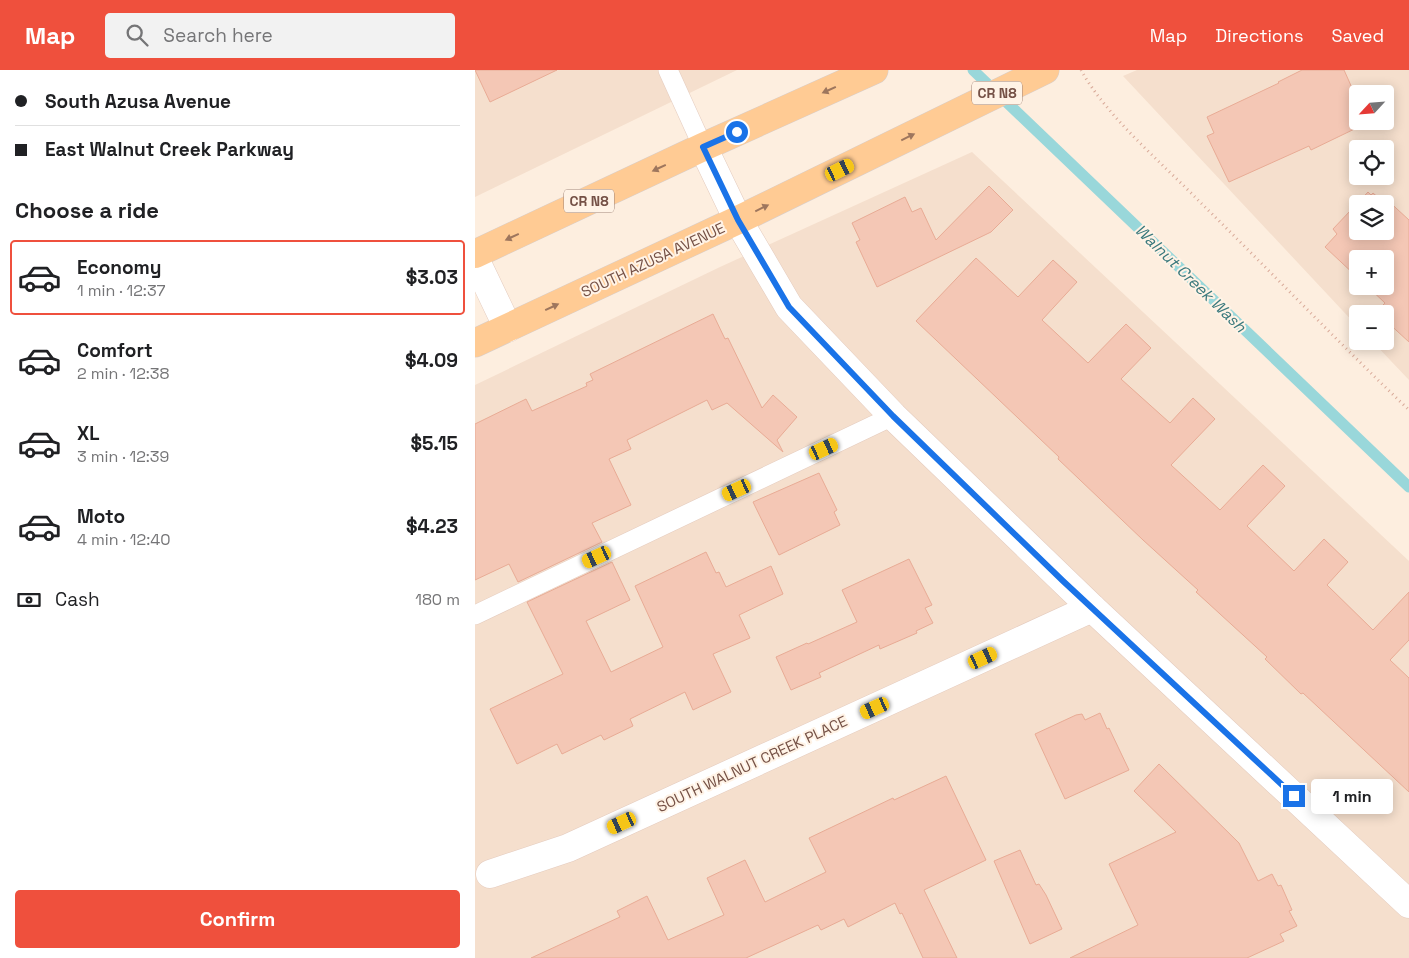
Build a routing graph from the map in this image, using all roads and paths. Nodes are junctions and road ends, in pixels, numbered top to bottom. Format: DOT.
graph roads {
  1 [pos="668,70"];
  2 [pos="874,70"];
  3 [pos="1081,70"];
  4 [pos="1040,72"];
  5 [pos="703,147"];
  6 [pos="738,220"];
  7 [pos="475,254"];
  8 [pos="475,259"];
  9 [pos="508,328"];
  10 [pos="475,344"];
  11 [pos="1409,410"];
  12 [pos="893,416"];
  13 [pos="1092,608"];
  14 [pos="475,615"];
  15 [pos="491,874"];
  16 [pos="1409,904"];
  1 -- 5 [label="lane"];
  2 -- 5 [label="main road, CR N8, one-way"];
  3 -- 11 [label="path"];
  6 -- 4 [label="main road, SOUTH AZUSA AVENUE / CR N8, one-way"];
  5 -- 6 [label="street"];
  5 -- 7 [label="main road, CR N8, one-way"];
  9 -- 6 [label="main road, SOUTH AZUSA AVENUE / CR N8, one-way"];
  6 -- 12 [label="street"];
  8 -- 9 [label="street"];
  9 -- 10 [label="main road, SOUTH AZUSA AVENUE / CR N8"];
  12 -- 13 [label="street"];
  12 -- 14 [label="lane"];
  13 -- 15 [label="street, SOUTH WALNUT CREEK PLACE"];
  13 -- 16 [label="street"];
}
